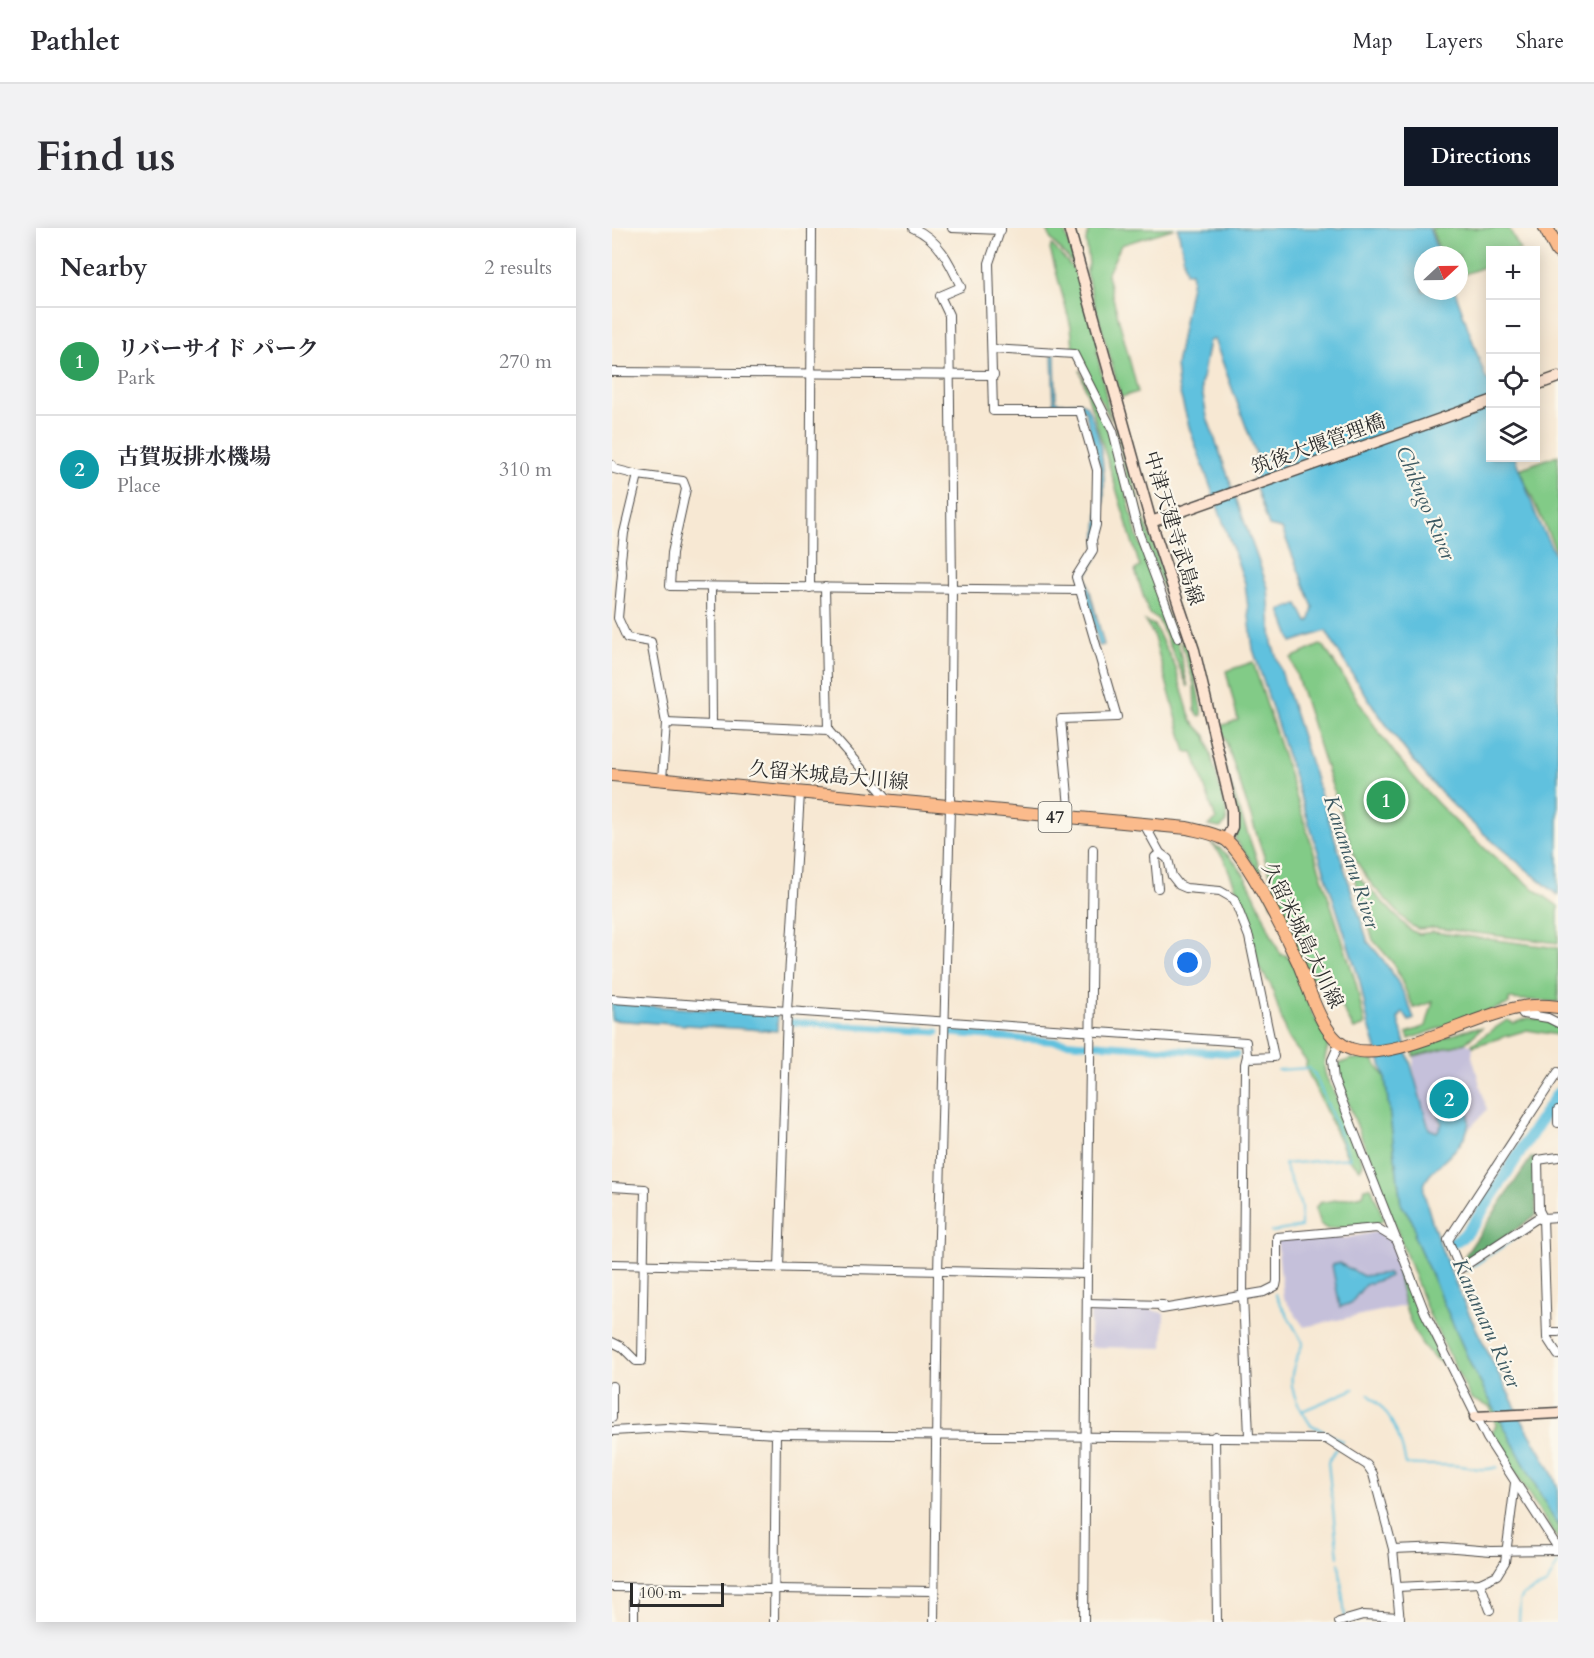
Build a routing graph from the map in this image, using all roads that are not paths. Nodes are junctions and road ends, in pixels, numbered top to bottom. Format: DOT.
graph roads {
  1 [pos="812,228"];
  2 [pos="913,228"];
  3 [pos="952,228"];
  4 [pos="1069,228"];
  5 [pos="1546,228"];
  6 [pos="1001,229"];
  7 [pos="1558,251"];
  8 [pos="992,349"];
  9 [pos="612,372"];
  10 [pos="812,373"];
  11 [pos="950,375"];
  12 [pos="994,375"];
  13 [pos="1558,377"];
  14 [pos="1540,384"];
  15 [pos="1486,403"];
  16 [pos="612,465"];
  17 [pos="638,475"];
  18 [pos="1154,521"];
  19 [pos="616,560"];
  20 [pos="711,587"];
  21 [pos="825,587"];
  22 [pos="810,588"];
  23 [pos="952,588"];
  24 [pos="1080,590"];
  25 [pos="1178,638"];
  26 [pos="666,723"];
  27 [pos="711,725"];
  28 [pos="828,730"];
  29 [pos="612,775"];
  30 [pos="662,780"];
  31 [pos="800,793"];
  32 [pos="888,799"];
  33 [pos="950,807"];
  34 [pos="1070,818"];
  35 [pos="1144,824"];
  36 [pos="1226,840"];
  37 [pos="1094,849"];
  38 [pos="1160,853"];
  39 [pos="1158,888"];
  40 [pos="612,999"];
  41 [pos="1519,1007"];
  42 [pos="1558,1007"];
  43 [pos="787,1011"];
  44 [pos="944,1022"];
  45 [pos="1558,1023"];
  46 [pos="1092,1032"];
  47 [pos="1339,1044"];
  48 [pos="1247,1056"];
  49 [pos="1558,1072"];
  50 [pos="1558,1110"];
  51 [pos="1558,1123"];
  52 [pos="1558,1157"];
  53 [pos="612,1187"];
  54 [pos="1558,1217"];
  55 [pos="1543,1218"];
  56 [pos="1397,1240"];
  57 [pos="612,1264"];
  58 [pos="644,1264"];
  59 [pos="779,1268"];
  60 [pos="938,1273"];
  61 [pos="1087,1274"];
  62 [pos="1243,1296"];
  63 [pos="1087,1303"];
  64 [pos="1547,1332"];
  65 [pos="1558,1332"];
  66 [pos="612,1342"];
  67 [pos="1558,1355"];
  68 [pos="612,1386"];
  69 [pos="1555,1413"];
  70 [pos="1475,1417"];
  71 [pos="612,1418"];
  72 [pos="612,1431"];
  73 [pos="776,1434"];
  74 [pos="937,1435"];
  75 [pos="1086,1436"];
  76 [pos="1215,1436"];
  77 [pos="1249,1436"];
  78 [pos="1515,1481"];
  79 [pos="1393,1549"];
  80 [pos="1558,1549"];
  81 [pos="1505,1551"];
  82 [pos="1480,1583"];
  83 [pos="612,1587"];
  84 [pos="1397,1587"];
  85 [pos="634,1588"];
  86 [pos="774,1589"];
  87 [pos="934,1591"];
  88 [pos="1490,1610"];
  89 [pos="1400,1619"];
  90 [pos="634,1622"];
  91 [pos="774,1622"];
  92 [pos="934,1622"];
  93 [pos="1084,1622"];
  94 [pos="1217,1622"];
  95 [pos="1339,1622"];
  1 -- 10 [label="street"];
  2 -- 11 [label="street"];
  3 -- 6 [label="street"];
  4 -- 18 [label="main road, 中津天建寺武島線"];
  5 -- 7 [label="highway"];
  6 -- 8 [label="street"];
  8 -- 12 [label="street"];
  8 -- 25 [label="street"];
  9 -- 10 [label="street"];
  10 -- 11 [label="street"];
  10 -- 22 [label="street"];
  11 -- 12 [label="street"];
  11 -- 23 [label="street"];
  12 -- 24 [label="street"];
  13 -- 14 [label="main road"];
  15 -- 18 [label="main road, 筑後大堰管理橋"];
  16 -- 17 [label="street"];
  17 -- 19 [label="street"];
  17 -- 20 [label="street"];
  18 -- 36 [label="main road, 中津天建寺武島線"];
  19 -- 26 [label="street"];
  20 -- 22 [label="street"];
  20 -- 27 [label="street"];
  21 -- 22 [label="street"];
  21 -- 23 [label="street"];
  21 -- 28 [label="street"];
  23 -- 24 [label="street"];
  23 -- 33 [label="street"];
  24 -- 34 [label="street"];
  26 -- 27 [label="street"];
  26 -- 30 [label="street"];
  27 -- 28 [label="street"];
  28 -- 32 [label="street"];
  29 -- 30 [label="main road, 久留米城島大川線 / 47"];
  30 -- 31 [label="main road, 久留米城島大川線 / 47"];
  31 -- 32 [label="main road, 久留米城島大川線 / 47"];
  31 -- 43 [label="street"];
  32 -- 33 [label="main road, 久留米城島大川線 / 47"];
  33 -- 34 [label="main road, 久留米城島大川線 / 47"];
  33 -- 44 [label="street"];
  34 -- 35 [label="main road, 久留米城島大川線 / 47"];
  35 -- 36 [label="main road, 久留米城島大川線 / 47"];
  35 -- 38 [label="street"];
  36 -- 47 [label="main road, 久留米城島大川線"];
  37 -- 46 [label="street"];
  38 -- 39 [label="street"];
  38 -- 48 [label="street"];
  40 -- 43 [label="street"];
  41 -- 42 [label="main road"];
  41 -- 45 [label="street"];
  41 -- 47 [label="main road"];
  43 -- 44 [label="street"];
  43 -- 59 [label="street"];
  44 -- 46 [label="street"];
  44 -- 60 [label="street"];
  46 -- 48 [label="street"];
  46 -- 61 [label="street"];
  47 -- 56 [label="street"];
  48 -- 62 [label="street"];
  49 -- 55 [label="street"];
  50 -- 51 [label="street"];
  52 -- 55 [label="street"];
  53 -- 58 [label="street"];
  54 -- 55 [label="street"];
  55 -- 64 [label="street"];
  56 -- 62 [label="street"];
  56 -- 70 [label="street"];
  57 -- 58 [label="street"];
  58 -- 59 [label="street"];
  58 -- 66 [label="street"];
  59 -- 60 [label="street"];
  60 -- 61 [label="street"];
  60 -- 74 [label="street"];
  61 -- 63 [label="street"];
  62 -- 63 [label="street"];
  62 -- 77 [label="street"];
  63 -- 75 [label="street"];
  64 -- 65 [label="street"];
  64 -- 67 [label="street"];
  68 -- 71 [label="street"];
  69 -- 70 [label="main road"];
  70 -- 78 [label="street"];
  72 -- 73 [label="street"];
  73 -- 74 [label="street"];
  73 -- 86 [label="street"];
  74 -- 75 [label="street"];
  74 -- 87 [label="street"];
  75 -- 76 [label="street"];
  75 -- 93 [label="street"];
  76 -- 77 [label="street"];
  76 -- 94 [label="street"];
  77 -- 79 [label="street"];
  78 -- 80 [label="street"];
  78 -- 81 [label="street"];
  79 -- 81 [label="street"];
  79 -- 84 [label="street"];
  80 -- 81 [label="street"];
  81 -- 82 [label="street"];
  82 -- 84 [label="street"];
  82 -- 88 [label="street"];
  83 -- 85 [label="street"];
  84 -- 89 [label="street"];
  85 -- 86 [label="street"];
  85 -- 90 [label="street"];
  86 -- 87 [label="street"];
  86 -- 91 [label="street"];
  87 -- 92 [label="street"];
  89 -- 95 [label="street"];
}
